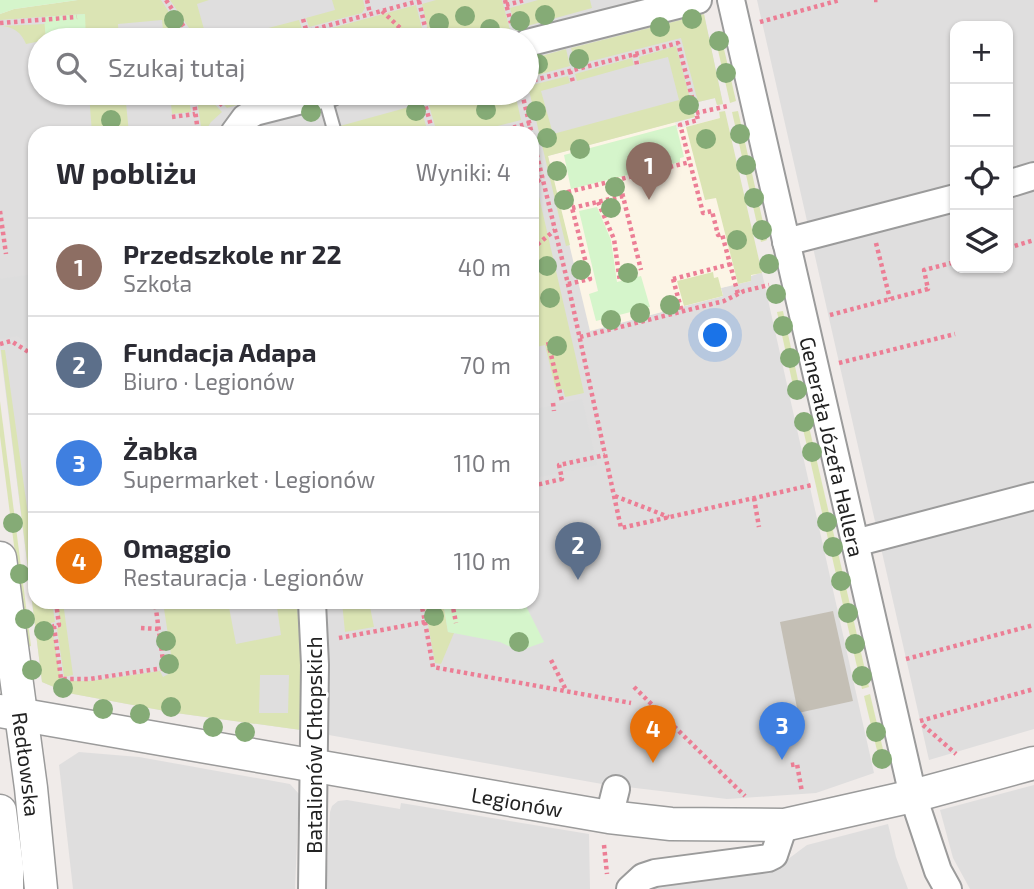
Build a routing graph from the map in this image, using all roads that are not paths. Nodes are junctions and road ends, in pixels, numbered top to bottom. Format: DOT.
graph roads {
  1 [pos="698,0"];
  2 [pos="731,0"];
  3 [pos="539,35"];
  4 [pos="284,105"];
  5 [pos="329,105"];
  6 [pos="230,121"];
  7 [pos="334,126"];
  8 [pos="1034,176"];
  9 [pos="1013,182"];
  10 [pos="950,199"];
  11 [pos="786,242"];
  12 [pos="1034,496"];
  13 [pos="855,543"];
  14 [pos="0,558"];
  15 [pos="312,609"];
  16 [pos="10,713"];
  17 [pos="1034,763"];
  18 [pos="315,767"];
  19 [pos="913,796"];
  20 [pos="0,811"];
  21 [pos="785,825"];
  22 [pos="619,885"];
  23 [pos="7,889"];
  24 [pos="41,889"];
  25 [pos="312,889"];
  26 [pos="948,889"];
  1 -- 3 [label="street"];
  2 -- 11 [label="street, Generała Józefa Hallera"];
  4 -- 6 [label="street"];
  5 -- 7 [label="lane"];
  8 -- 9 [label="street"];
  10 -- 11 [label="street"];
  11 -- 13 [label="street, Generała Józefa Hallera"];
  12 -- 13 [label="street"];
  13 -- 19 [label="street, Generała Józefa Hallera"];
  14 -- 16 [label="street, Redłowska"];
  15 -- 18 [label="street, Batalionów Chłopskich"];
  16 -- 18 [label="street, Legionów"];
  16 -- 24 [label="street, Redłowska"];
  17 -- 19 [label="street, Legionów"];
  18 -- 21 [label="street, Legionów"];
  18 -- 25 [label="street, Batalionów Chłopskich"];
  19 -- 21 [label="street, Legionów"];
  19 -- 26 [label="street, Generała Józefa Hallera"];
  20 -- 23 [label="street, Redłowska"];
  21 -- 22 [label="street"];
}
